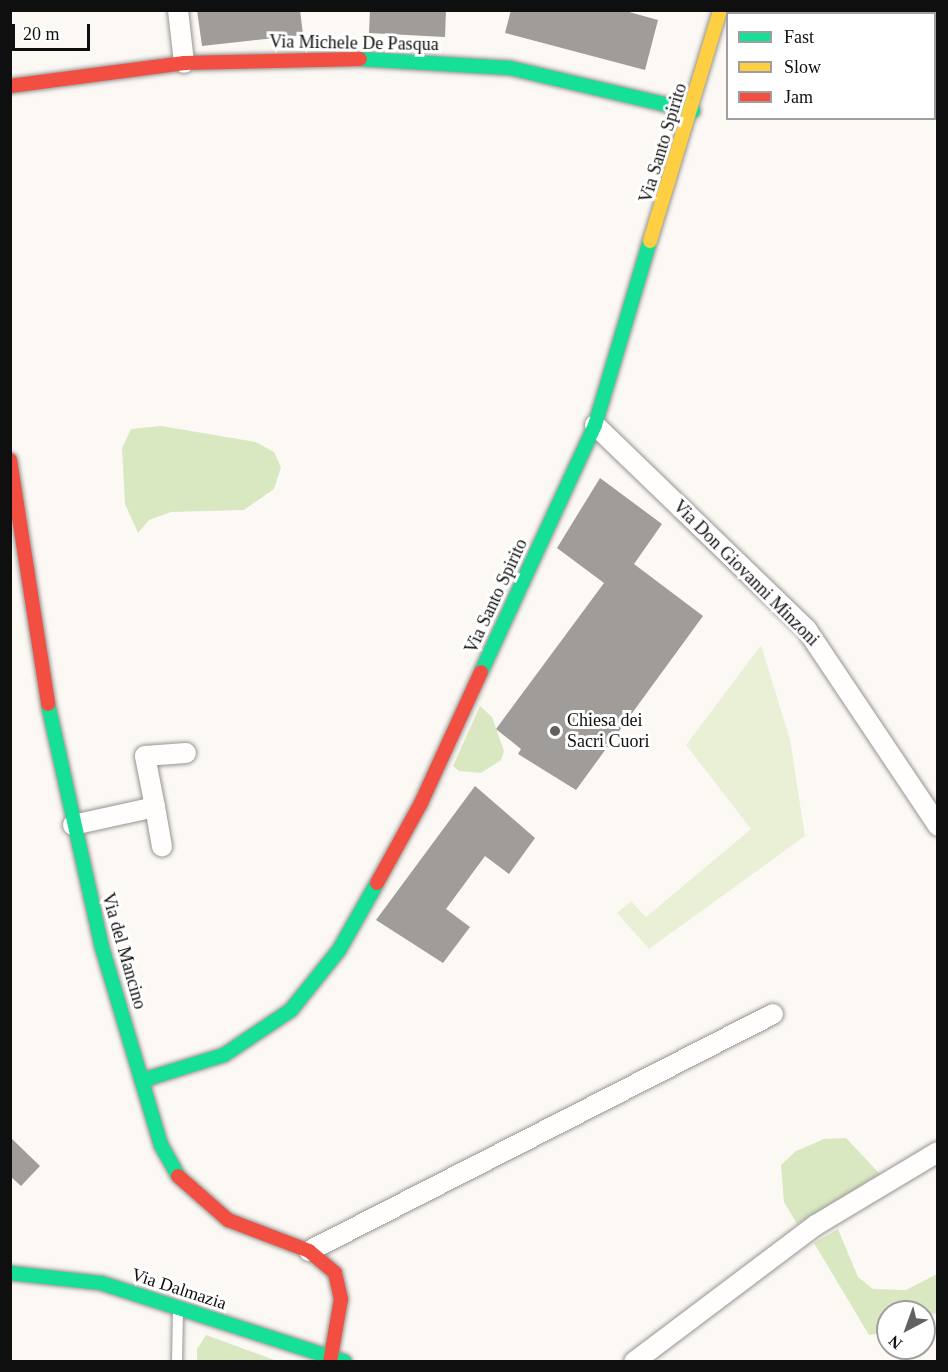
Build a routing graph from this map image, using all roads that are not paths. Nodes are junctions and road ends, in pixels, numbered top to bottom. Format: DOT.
graph roads {
  1 [pos="178,10"];
  2 [pos="720,10"];
  3 [pos="184,63"];
  4 [pos="10,86"];
  5 [pos="693,111"];
  6 [pos="595,425"];
  7 [pos="10,460"];
  8 [pos="186,753"];
  9 [pos="155,807"];
  10 [pos="73,825"];
  11 [pos="938,826"];
  12 [pos="162,846"];
  13 [pos="773,1014"];
  14 [pos="143,1080"];
  15 [pos="938,1152"];
  16 [pos="309,1251"];
  17 [pos="10,1273"];
  18 [pos="179,1304"];
  19 [pos="336,1360"];
  20 [pos="177,1362"];
  21 [pos="634,1362"];
  1 -- 3 [label="street"];
  2 -- 5 [label="street, Via Santo Spirito"];
  3 -- 4 [label="street, Via Michele De Pasqua"];
  3 -- 5 [label="street, Via Michele De Pasqua"];
  5 -- 6 [label="street, Via Santo Spirito"];
  6 -- 11 [label="street, Via Don Giovanni Minzoni"];
  6 -- 14 [label="street, Via Santo Spirito"];
  7 -- 10 [label="street, Via del Mancino"];
  8 -- 9 [label="street"];
  9 -- 10 [label="street"];
  9 -- 12 [label="street"];
  10 -- 14 [label="street, Via del Mancino"];
  13 -- 16 [label="street"];
  14 -- 16 [label="street, Via del Mancino"];
  15 -- 21 [label="street"];
  16 -- 19 [label="street, Via del Mancino"];
  17 -- 18 [label="street, Via Dalmazia"];
  18 -- 19 [label="street, Via Dalmazia"];
  18 -- 20 [label="lane"];
}
